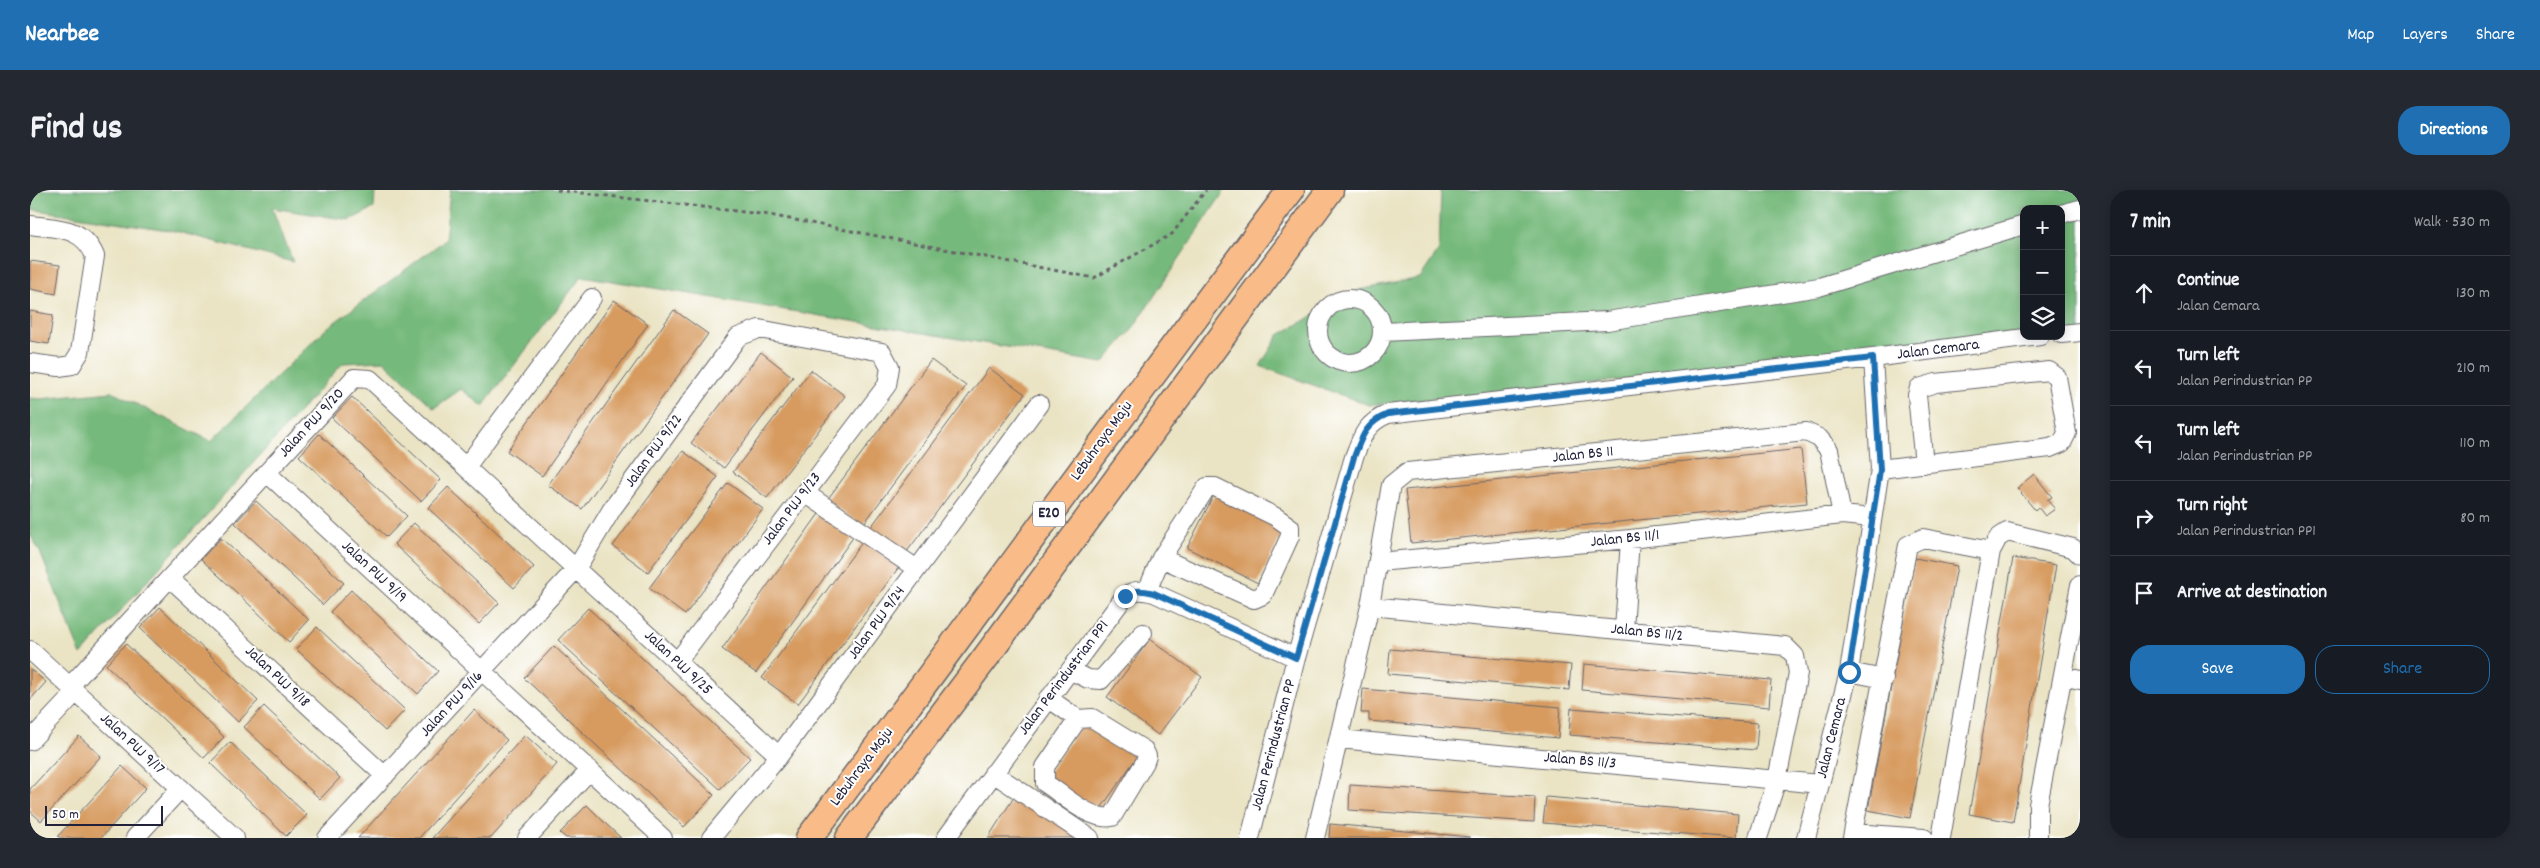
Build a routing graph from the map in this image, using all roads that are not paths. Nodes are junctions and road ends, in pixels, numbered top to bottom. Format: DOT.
graph roads {
  1 [pos="1291,190"];
  2 [pos="1330,190"];
  3 [pos="2080,208"];
  4 [pos="2065,213"];
  5 [pos="30,226"];
  6 [pos="2020,226"];
  7 [pos="592,298"];
  8 [pos="1383,332"];
  9 [pos="2080,332"];
  10 [pos="2065,334"];
  11 [pos="2020,339"];
  12 [pos="882,352"];
  13 [pos="1873,358"];
  14 [pos="30,363"];
  15 [pos="1039,404"];
  16 [pos="1924,464"];
  17 [pos="466,468"];
  18 [pos="1880,470"];
  19 [pos="267,473"];
  20 [pos="805,493"];
  21 [pos="1842,515"];
  22 [pos="1872,518"];
  23 [pos="1630,539"];
  24 [pos="1991,551"];
  25 [pos="2080,555"];
  26 [pos="1161,558"];
  27 [pos="1378,562"];
  28 [pos="576,569"];
  29 [pos="917,569"];
  30 [pos="170,578"];
  31 [pos="1147,591"];
  32 [pos="2080,592"];
  33 [pos="1370,606"];
  34 [pos="1624,630"];
  35 [pos="1143,633"];
  36 [pos="30,650"];
  37 [pos="1296,658"];
  38 [pos="677,662"];
  39 [pos="1070,670"];
  40 [pos="482,671"];
  41 [pos="1849,672"];
  42 [pos="2072,678"];
  43 [pos="1884,679"];
  44 [pos="73,689"];
  45 [pos="1048,698"];
  46 [pos="1078,719"];
  47 [pos="1339,739"];
  48 [pos="30,741"];
  49 [pos="779,756"];
  50 [pos="590,770"];
  51 [pos="993,773"];
  52 [pos="385,776"];
  53 [pos="1777,780"];
  54 [pos="1820,784"];
  55 [pos="180,788"];
  56 [pos="1853,835"];
  57 [pos="134,838"];
  58 [pos="234,838"];
  59 [pos="327,838"];
  60 [pos="527,838"];
  61 [pos="663,838"];
  62 [pos="711,838"];
  63 [pos="809,838"];
  64 [pos="849,838"];
  65 [pos="946,838"];
  66 [pos="1090,838"];
  67 [pos="1250,838"];
  68 [pos="1315,838"];
  69 [pos="1758,838"];
  70 [pos="1806,838"];
  71 [pos="1924,838"];
  72 [pos="1941,838"];
  73 [pos="2038,838"];
  1 -- 63 [label="highway, Lebuhraya Maju / E20"];
  2 -- 64 [label="highway, Lebuhraya Maju / E20"];
  3 -- 4 [label="street"];
  5 -- 14 [label="street"];
  6 -- 8 [label="street"];
  7 -- 17 [label="street"];
  9 -- 10 [label="street"];
  11 -- 13 [label="street, Jalan Cemara"];
  12 -- 20 [label="street, Jalan PUJ 9/23"];
  12 -- 28 [label="street, Jalan PUJ 9/22"];
  13 -- 18 [label="street, Jalan Cemara"];
  13 -- 37 [label="street, Jalan Perindustrian PP"];
  15 -- 29 [label="street, Jalan PUJ 9/24"];
  16 -- 16 [label="street"];
  16 -- 18 [label="street"];
  17 -- 19 [label="street, Jalan PUJ 9/20"];
  17 -- 28 [label="street, Jalan PUJ 9/20"];
  18 -- 22 [label="street, Jalan Cemara"];
  19 -- 30 [label="street, Jalan PUJ 9/20"];
  19 -- 40 [label="street, Jalan PUJ 9/19"];
  20 -- 29 [label="street"];
  20 -- 38 [label="street, Jalan PUJ 9/23"];
  21 -- 22 [label="street, Jalan BS 11/1"];
  21 -- 23 [label="street, Jalan BS 11/1"];
  21 -- 27 [label="street, Jalan BS 11"];
  22 -- 41 [label="street, Jalan Cemara"];
  23 -- 27 [label="street, Jalan BS 11/1"];
  23 -- 34 [label="street"];
  24 -- 25 [label="street"];
  24 -- 43 [label="street"];
  24 -- 72 [label="street"];
  26 -- 26 [label="street"];
  26 -- 31 [label="street"];
  27 -- 33 [label="street, Jalan BS 11"];
  28 -- 38 [label="street, Jalan PUJ 9/25"];
  28 -- 40 [label="street, Jalan PUJ 9/16"];
  29 -- 49 [label="street, Jalan PUJ 9/24"];
  30 -- 44 [label="street, Jalan PUJ 9/20"];
  30 -- 52 [label="street, Jalan PUJ 9/18"];
  31 -- 37 [label="street"];
  31 -- 39 [label="street, Jalan Perindustrian PP1"];
  32 -- 42 [label="street"];
  33 -- 34 [label="street, Jalan BS 11/2"];
  33 -- 47 [label="street, Jalan BS 11"];
  34 -- 53 [label="street, Jalan BS 11/2"];
  35 -- 39 [label="street"];
  36 -- 44 [label="street, Jalan PUJ 9/17"];
  37 -- 67 [label="street, Jalan Perindustrian PP"];
  38 -- 49 [label="street, Jalan PUJ 9/25"];
  39 -- 45 [label="street, Jalan Perindustrian PP1"];
  40 -- 50 [label="street, Jalan PUJ 9/19"];
  40 -- 52 [label="street, Jalan PUJ 9/16"];
  41 -- 43 [label="street"];
  41 -- 54 [label="street, Jalan Cemara"];
  42 -- 73 [label="street"];
  43 -- 56 [label="street"];
  44 -- 48 [label="street, Jalan PUJ 9/20"];
  44 -- 55 [label="street, Jalan PUJ 9/17"];
  45 -- 46 [label="street"];
  45 -- 51 [label="street, Jalan Perindustrian PP1"];
  46 -- 46 [label="street"];
  47 -- 53 [label="street, Jalan BS 11/3"];
  47 -- 68 [label="street, Jalan BS 11"];
  49 -- 62 [label="street, Jalan PUJ 9/24"];
  50 -- 60 [label="street"];
  50 -- 61 [label="street, Jalan PUJ 9/19"];
  51 -- 65 [label="street, Jalan Perindustrian PP1"];
  51 -- 66 [label="street"];
  52 -- 59 [label="street, Jalan PUJ 9/16"];
  53 -- 54 [label="street, Jalan BS 11/3"];
  53 -- 69 [label="street, Jalan BS 11/2"];
  54 -- 70 [label="street, Jalan Cemara"];
  55 -- 57 [label="street"];
  55 -- 58 [label="street, Jalan PUJ 9/17"];
  56 -- 71 [label="street"];
}
